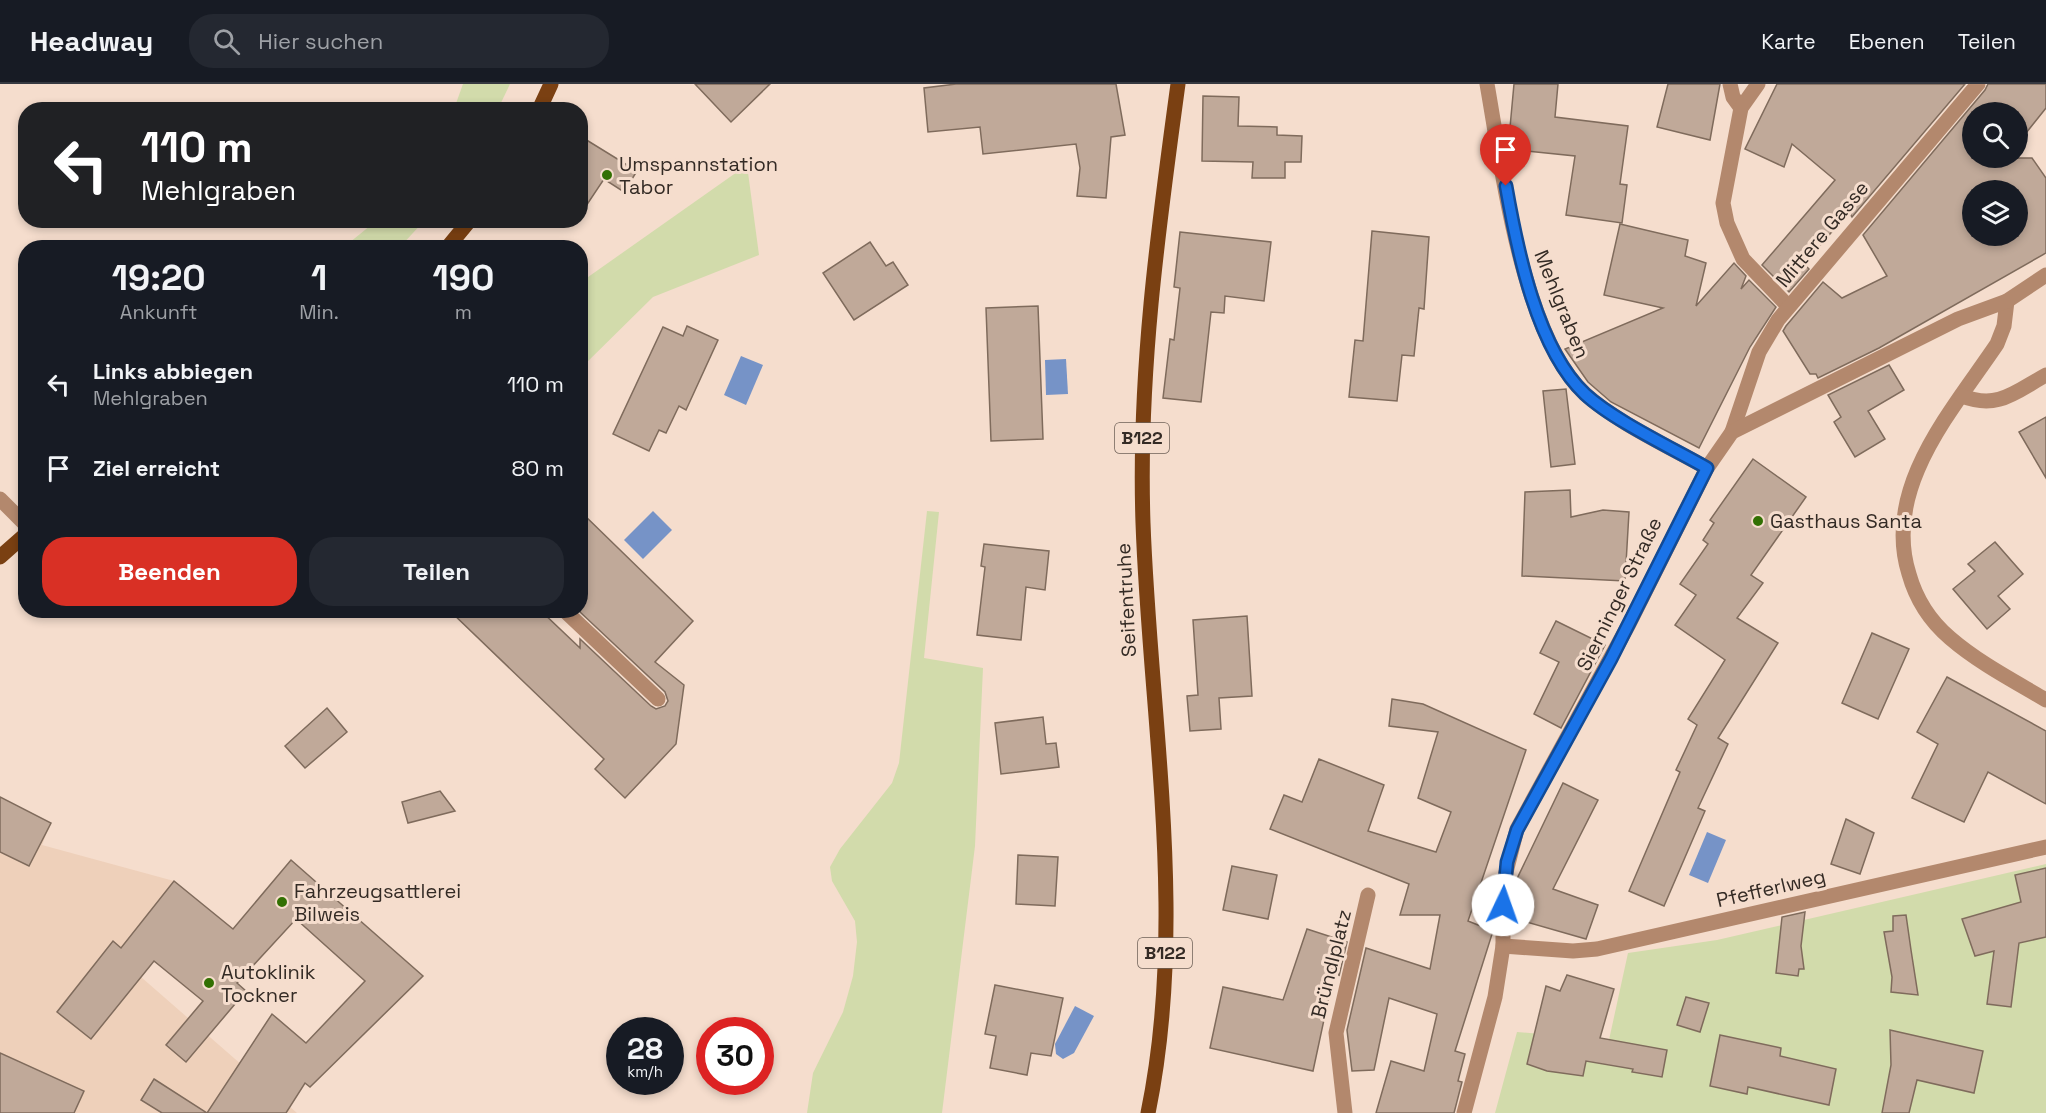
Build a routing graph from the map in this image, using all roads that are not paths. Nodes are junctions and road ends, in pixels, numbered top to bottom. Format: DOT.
graph roads {
  1 [pos="551,84"];
  2 [pos="1178,84"];
  3 [pos="1487,84"];
  4 [pos="1730,84"];
  5 [pos="1758,84"];
  6 [pos="1978,84"];
  7 [pos="543,102"];
  8 [pos="1741,108"];
  9 [pos="463,228"];
  10 [pos="454,240"];
  11 [pos="2046,275"];
  12 [pos="2007,301"];
  13 [pos="1788,306"];
  14 [pos="2046,375"];
  15 [pos="1962,396"];
  16 [pos="1732,432"];
  17 [pos="1707,468"];
  18 [pos="0,499"];
  19 [pos="18,517"];
  20 [pos="18,541"];
  21 [pos="0,557"];
  22 [pos="572,618"];
  23 [pos="658,699"];
  24 [pos="2046,700"];
  25 [pos="2046,848"];
  26 [pos="1368,896"];
  27 [pos="1503,946"];
  28 [pos="1148,1113"];
  29 [pos="1345,1113"];
  30 [pos="1464,1113"];
  1 -- 7 [label="main road"];
  2 -- 28 [label="main road, Seifentruhe / B122"];
  3 -- 17 [label="street, Mehlgraben"];
  4 -- 8 [label="street"];
  5 -- 8 [label="street"];
  6 -- 13 [label="street, Mittere Gasse"];
  8 -- 13 [label="street"];
  9 -- 10 [label="main road"];
  11 -- 12 [label="street, Sierninger Straße"];
  12 -- 15 [label="street"];
  12 -- 16 [label="street, Sierninger Straße"];
  13 -- 16 [label="street, Mittere Gasse"];
  14 -- 15 [label="street"];
  15 -- 24 [label="street"];
  16 -- 17 [label="street, Sierninger Straße"];
  17 -- 27 [label="street, Sierninger Straße"];
  18 -- 19 [label="street"];
  20 -- 21 [label="main road"];
  22 -- 23 [label="street"];
  25 -- 27 [label="street, Pfefferlweg"];
  26 -- 29 [label="street, Bründlplatz"];
  27 -- 30 [label="street, Sierninger Straße"];
}
